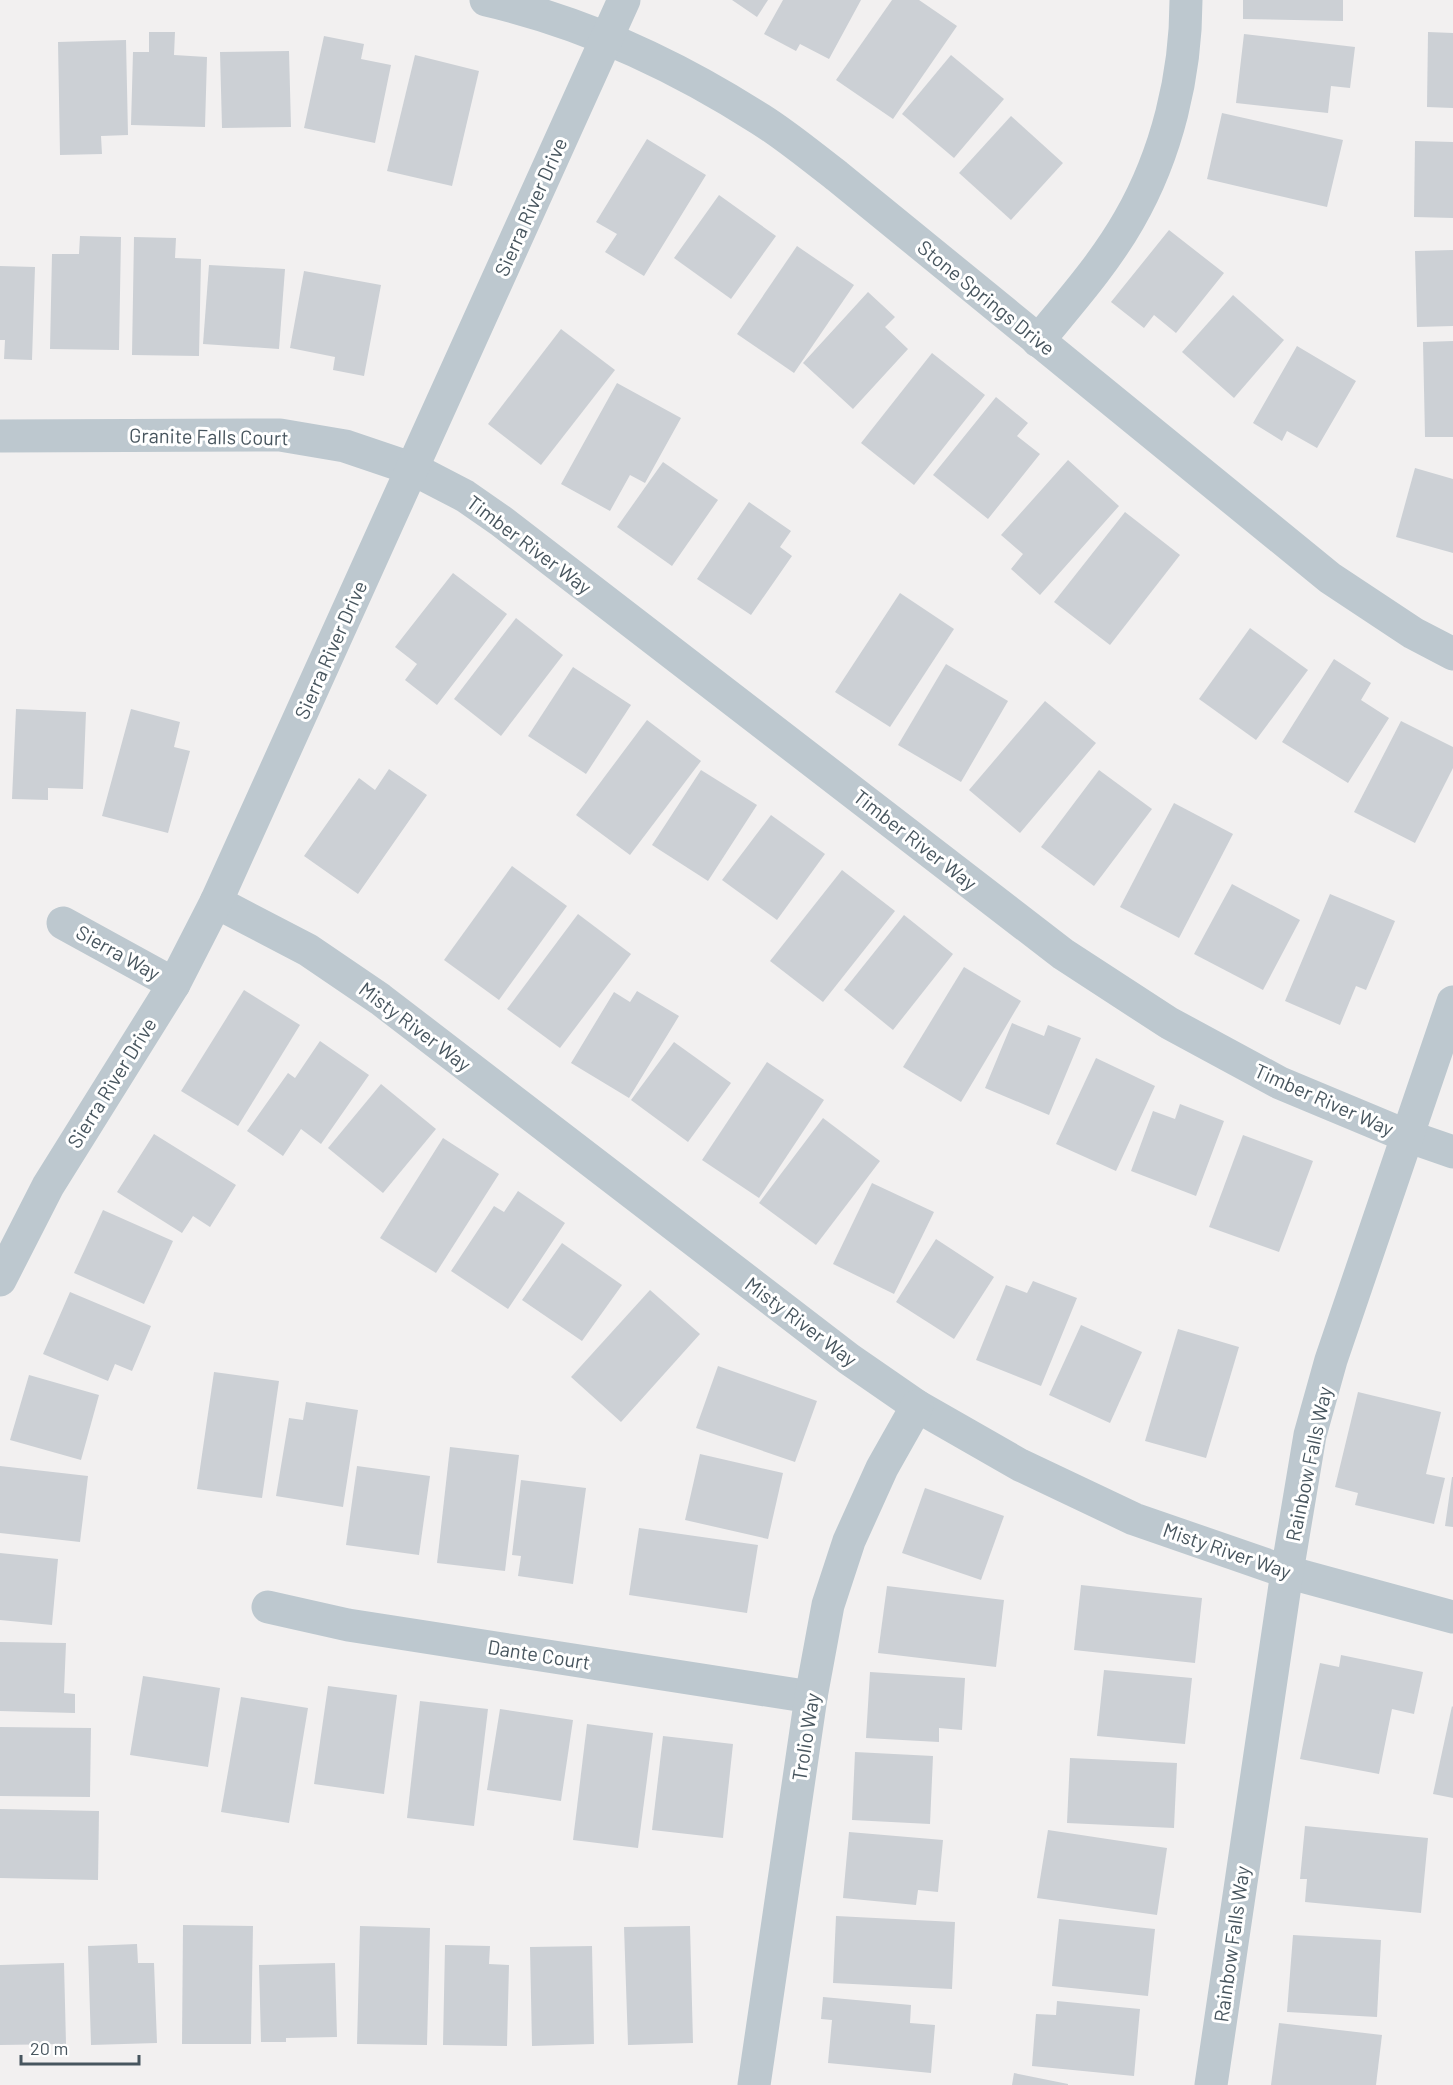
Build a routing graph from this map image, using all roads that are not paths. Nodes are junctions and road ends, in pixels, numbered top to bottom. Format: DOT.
graph roads {
  1 [pos="486,0"];
  2 [pos="624,0"];
  3 [pos="1186,0"];
  4 [pos="607,39"];
  5 [pos="1038,341"];
  6 [pos="0,436"];
  7 [pos="413,469"];
  8 [pos="1453,654"];
  9 [pos="216,902"];
  10 [pos="63,922"];
  11 [pos="174,984"];
  12 [pos="1453,1002"];
  13 [pos="1407,1137"];
  14 [pos="1453,1152"];
  15 [pos="0,1280"];
  16 [pos="917,1406"];
  17 [pos="1287,1572"];
  18 [pos="268,1607"];
  19 [pos="1453,1617"];
  20 [pos="812,1697"];
  21 [pos="754,2085"];
  22 [pos="1211,2085"];
  1 -- 4 [label="street, Stone Springs Drive"];
  2 -- 4 [label="street, Sierra River Drive"];
  3 -- 5 [label="street"];
  4 -- 5 [label="street, Stone Springs Drive"];
  4 -- 7 [label="street, Sierra River Drive"];
  5 -- 8 [label="street, Stone Springs Drive"];
  6 -- 7 [label="street, Granite Falls Court"];
  7 -- 9 [label="street, Sierra River Drive"];
  7 -- 13 [label="street, Timber River Way"];
  9 -- 11 [label="street, Sierra River Drive"];
  9 -- 16 [label="street, Misty River Way"];
  10 -- 11 [label="street, Sierra Way"];
  11 -- 15 [label="street, Sierra River Drive"];
  12 -- 13 [label="street, Rainbow Falls Way"];
  13 -- 14 [label="street, Timber River Way"];
  13 -- 17 [label="street, Rainbow Falls Way"];
  16 -- 17 [label="street, Misty River Way"];
  16 -- 20 [label="street, Trolio Way"];
  17 -- 19 [label="street, Misty River Way"];
  17 -- 22 [label="street, Rainbow Falls Way"];
  18 -- 20 [label="street, Dante Court"];
  20 -- 21 [label="street, Trolio Way"];
}
